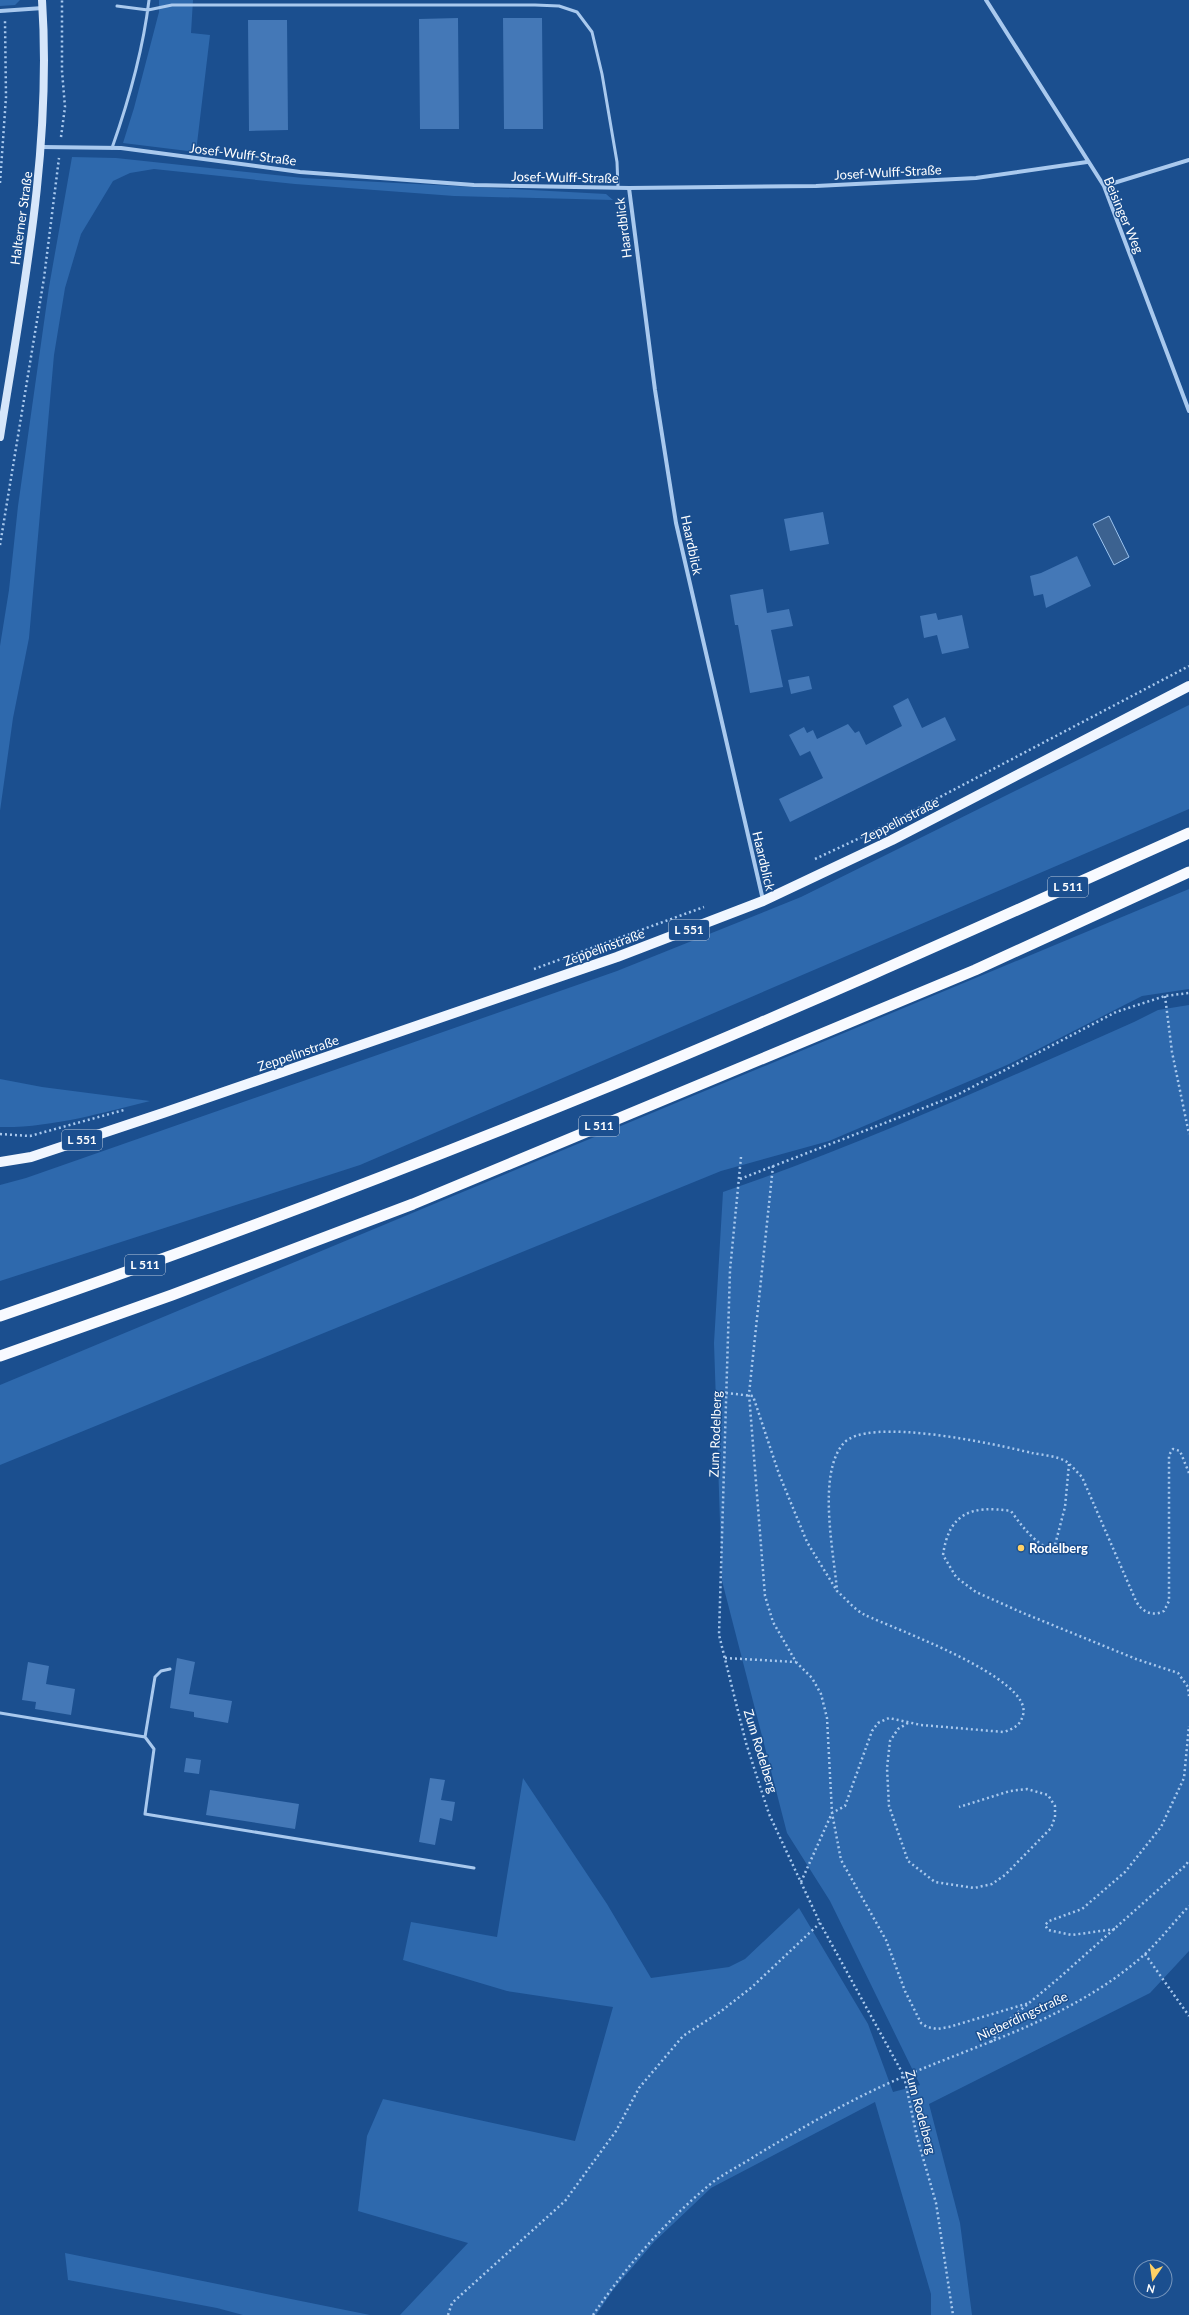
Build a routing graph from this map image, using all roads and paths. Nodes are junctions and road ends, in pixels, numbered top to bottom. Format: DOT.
graph roads {
  1 [pos="149,0"];
  2 [pos="986,0"];
  3 [pos="42,4"];
  4 [pos="117,6"];
  5 [pos="148,10"];
  6 [pos="0,11"];
  7 [pos="5,11"];
  8 [pos="42,147"];
  9 [pos="112,148"];
  10 [pos="1189,160"];
  11 [pos="1087,162"];
  12 [pos="0,183"];
  13 [pos="1104,186"];
  14 [pos="618,187"];
  15 [pos="629,188"];
  16 [pos="1189,411"];
  17 [pos="0,437"];
  18 [pos="1189,666"];
  19 [pos="1189,686"];
  20 [pos="1189,833"];
  21 [pos="810,862"];
  22 [pos="1189,872"];
  23 [pos="763,901"];
  24 [pos="708,906"];
  25 [pos="528,971"];
  26 [pos="1189,993"];
  27 [pos="1165,996"];
  28 [pos="126,1109"];
  29 [pos="0,1134"];
  30 [pos="1189,1134"];
  31 [pos="741,1158"];
  32 [pos="0,1162"];
  33 [pos="774,1166"];
  34 [pos="740,1179"];
  35 [pos="0,1316"];
  36 [pos="0,1356"];
  37 [pos="726,1393"];
  38 [pos="749,1394"];
  39 [pos="1069,1464"];
  40 [pos="1189,1473"];
  41 [pos="837,1591"];
  42 [pos="725,1658"];
  43 [pos="796,1662"];
  44 [pos="170,1669"];
  45 [pos="1189,1696"];
  46 [pos="0,1713"];
  47 [pos="909,1722"];
  48 [pos="1189,1726"];
  49 [pos="145,1737"];
  50 [pos="958,1806"];
  51 [pos="832,1813"];
  52 [pos="1189,1860"];
  53 [pos="474,1868"];
  54 [pos="801,1882"];
  55 [pos="1189,1906"];
  56 [pos="820,1923"];
  57 [pos="1115,1929"];
  58 [pos="1145,1954"];
  59 [pos="1029,2003"];
  60 [pos="1189,2016"];
  61 [pos="990,2043"];
  62 [pos="904,2076"];
  63 [pos="448,2315"];
  64 [pos="593,2315"];
  65 [pos="953,2315"];
  1 -- 5 [label="lane"];
  2 -- 11 [label="street, Beisinger Weg"];
  3 -- 7 [label="street"];
  3 -- 8 [label="main road, Halterner Straße"];
  4 -- 5 [label="lane"];
  5 -- 9 [label="lane"];
  5 -- 14 [label="lane"];
  6 -- 7 [label="street"];
  7 -- 12 [label="path"];
  8 -- 9 [label="street, Josef-Wulff-Straße"];
  8 -- 17 [label="main road, Halterner Straße"];
  9 -- 14 [label="street, Josef-Wulff-Straße"];
  10 -- 13 [label="street"];
  11 -- 13 [label="street, Beisinger Weg"];
  11 -- 15 [label="street, Josef-Wulff-Straße"];
  13 -- 16 [label="street, Beisinger Weg"];
  14 -- 15 [label="street, Josef-Wulff-Straße"];
  15 -- 23 [label="street, Haardblick"];
  18 -- 21 [label="path"];
  19 -- 23 [label="main road, Zeppelinstraße / L 551"];
  20 -- 35 [label="highway, L 511"];
  22 -- 36 [label="highway, L 511"];
  23 -- 32 [label="main road, Zeppelinstraße / L 551"];
  24 -- 25 [label="path"];
  26 -- 27 [label="path"];
  27 -- 30 [label="path"];
  27 -- 33 [label="path"];
  28 -- 29 [label="path"];
  31 -- 34 [label="path, Zum Rodelberg"];
  33 -- 34 [label="path"];
  33 -- 38 [label="path"];
  34 -- 37 [label="path, Zum Rodelberg"];
  37 -- 38 [label="path"];
  37 -- 42 [label="path, Zum Rodelberg"];
  38 -- 41 [label="path"];
  38 -- 43 [label="path"];
  39 -- 40 [label="path"];
  39 -- 41 [label="path"];
  39 -- 45 [label="path"];
  41 -- 47 [label="path"];
  42 -- 43 [label="path"];
  42 -- 54 [label="path, Zum Rodelberg"];
  43 -- 51 [label="path"];
  44 -- 49 [label="lane"];
  46 -- 49 [label="lane"];
  47 -- 50 [label="path"];
  47 -- 51 [label="path"];
  48 -- 57 [label="path"];
  49 -- 53 [label="lane"];
  51 -- 54 [label="path"];
  51 -- 59 [label="path"];
  52 -- 57 [label="path"];
  54 -- 56 [label="path, Zum Rodelberg"];
  55 -- 58 [label="path, Nieberdingstraße"];
  56 -- 62 [label="path, Zum Rodelberg"];
  56 -- 63 [label="path"];
  57 -- 59 [label="path"];
  58 -- 60 [label="path"];
  58 -- 61 [label="path, Nieberdingstraße"];
  59 -- 61 [label="path"];
  61 -- 62 [label="path, Nieberdingstraße"];
  62 -- 64 [label="path, Nieberdingstraße"];
  62 -- 65 [label="path, Zum Rodelberg"];
}
